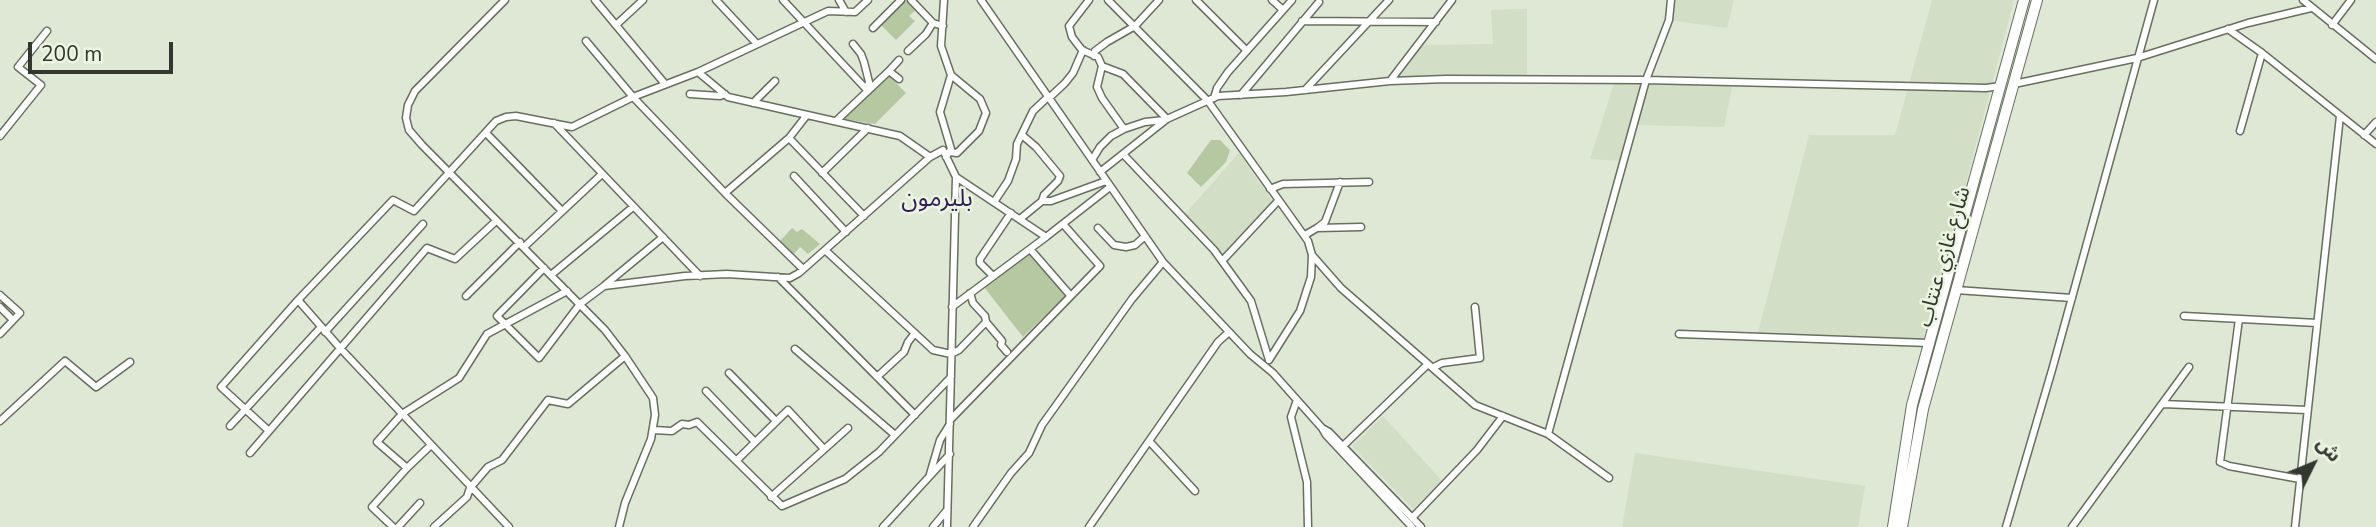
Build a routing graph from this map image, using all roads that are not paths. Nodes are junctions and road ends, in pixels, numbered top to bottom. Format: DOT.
graph roads {
  1 [pos="505,0"];
  2 [pos="595,0"];
  3 [pos="643,0"];
  4 [pos="716,0"];
  5 [pos="783,0"];
  6 [pos="839,0"];
  7 [pos="868,0"];
  8 [pos="901,0"];
  9 [pos="911,0"];
  10 [pos="944,0"];
  11 [pos="981,0"];
  12 [pos="1089,0"];
  13 [pos="1108,0"];
  14 [pos="1159,0"];
  15 [pos="1196,0"];
  16 [pos="1272,0"];
  17 [pos="1292,0"];
  18 [pos="1389,0"];
  19 [pos="1452,0"];
  20 [pos="1671,0"];
  21 [pos="2024,0"];
  22 [pos="2037,0"];
  23 [pos="2154,0"];
  24 [pos="2302,0"];
  25 [pos="2351,0"];
  26 [pos="1319,2"];
  27 [pos="2311,8"];
  28 [pos="1283,10"];
  29 [pos="846,12"];
  30 [pos="1303,21"];
  31 [pos="1369,21"];
  32 [pos="805,22"];
  33 [pos="1436,22"];
  34 [pos="933,23"];
  35 [pos="616,25"];
  36 [pos="2332,25"];
  37 [pos="943,26"];
  38 [pos="1135,26"];
  39 [pos="873,28"];
  40 [pos="2228,29"];
  41 [pos="47,31"];
  42 [pos="586,41"];
  43 [pos="757,44"];
  44 [pos="853,44"];
  45 [pos="1083,50"];
  46 [pos="908,51"];
  47 [pos="1247,51"];
  48 [pos="2262,53"];
  49 [pos="1094,56"];
  50 [pos="2137,58"];
  51 [pos="899,60"];
  52 [pos="2376,60"];
  53 [pos="1102,66"];
  54 [pos="889,71"];
  55 [pos="698,72"];
  56 [pos="951,75"];
  57 [pos="899,79"];
  58 [pos="1646,80"];
  59 [pos="775,81"];
  60 [pos="1390,81"];
  61 [pos="665,84"];
  62 [pos="2014,84"];
  63 [pos="2000,86"];
  64 [pos="867,90"];
  65 [pos="1305,90"];
  66 [pos="690,94"];
  67 [pos="725,94"];
  68 [pos="1241,95"];
  69 [pos="633,97"];
  70 [pos="1048,97"];
  71 [pos="1211,100"];
  72 [pos="753,103"];
  73 [pos="807,115"];
  74 [pos="2340,116"];
  75 [pos="1167,119"];
  76 [pos="837,120"];
  77 [pos="2376,122"];
  78 [pos="554,123"];
  79 [pos="868,128"];
  80 [pos="1124,129"];
  81 [pos="2240,131"];
  82 [pos="486,134"];
  83 [pos="1021,135"];
  84 [pos="2364,135"];
  85 [pos="0,136"];
  86 [pos="789,138"];
  87 [pos="2376,144"];
  88 [pos="1122,154"];
  89 [pos="948,155"];
  90 [pos="930,157"];
  91 [pos="1092,160"];
  92 [pos="450,172"];
  93 [pos="1100,172"];
  94 [pos="822,173"];
  95 [pos="603,174"];
  96 [pos="794,176"];
  97 [pos="956,177"];
  98 [pos="1340,182"];
  99 [pos="1369,183"];
  100 [pos="1108,184"];
  101 [pos="1270,189"];
  102 [pos="725,193"];
  103 [pos="1042,201"];
  104 [pos="1278,201"];
  105 [pos="994,202"];
  106 [pos="633,207"];
  107 [pos="562,211"];
  108 [pos="1011,213"];
  109 [pos="864,216"];
  110 [pos="1020,219"];
  111 [pos="496,221"];
  112 [pos="423,224"];
  113 [pos="1063,224"];
  114 [pos="1361,227"];
  115 [pos="1098,228"];
  116 [pos="1317,228"];
  117 [pos="846,232"];
  118 [pos="1305,235"];
  119 [pos="663,237"];
  120 [pos="1046,237"];
  121 [pos="1144,237"];
  122 [pos="522,245"];
  123 [pos="1030,249"];
  124 [pos="825,250"];
  125 [pos="1312,254"];
  126 [pos="1223,260"];
  127 [pos="1163,262"];
  128 [pos="544,268"];
  129 [pos="803,269"];
  130 [pos="551,275"];
  131 [pos="699,276"];
  132 [pos="993,276"];
  133 [pos="778,277"];
  134 [pos="604,286"];
  135 [pos="1956,290"];
  136 [pos="567,291"];
  137 [pos="970,293"];
  138 [pos="0,295"];
  139 [pos="1070,295"];
  140 [pos="466,296"];
  141 [pos="2072,298"];
  142 [pos="298,300"];
  143 [pos="580,304"];
  144 [pos="0,307"];
  145 [pos="952,307"];
  146 [pos="1475,307"];
  147 [pos="2183,316"];
  148 [pos="2239,319"];
  149 [pos="13,320"];
  150 [pos="986,321"];
  151 [pos="2317,323"];
  152 [pos="504,324"];
  153 [pos="323,330"];
  154 [pos="1229,332"];
  155 [pos="915,333"];
  156 [pos="0,334"];
  157 [pos="1679,334"];
  158 [pos="1929,343"];
  159 [pos="340,348"];
  160 [pos="795,349"];
  161 [pos="1007,352"];
  162 [pos="951,354"];
  163 [pos="625,356"];
  164 [pos="1269,360"];
  165 [pos="130,362"];
  166 [pos="1431,365"];
  167 [pos="2189,367"];
  168 [pos="1268,369"];
  169 [pos="729,373"];
  170 [pos="877,377"];
  171 [pos="951,377"];
  172 [pos="706,391"];
  173 [pos="1297,400"];
  174 [pos="2162,404"];
  175 [pos="2226,407"];
  176 [pos="2307,410"];
  177 [pos="246,411"];
  178 [pos="402,414"];
  179 [pos="915,415"];
  180 [pos="1503,416"];
  181 [pos="0,421"];
  182 [pos="776,421"];
  183 [pos="950,422"];
  184 [pos="230,426"];
  185 [pos="848,428"];
  186 [pos="1322,428"];
  187 [pos="653,430"];
  188 [pos="269,431"];
  189 [pos="1548,434"];
  190 [pos="895,435"];
  191 [pos="755,442"];
  192 [pos="1150,442"];
  193 [pos="431,445"];
  194 [pos="1343,446"];
  195 [pos="824,449"];
  196 [pos="250,453"];
  197 [pos="950,454"];
  198 [pos="737,460"];
  199 [pos="407,468"];
  200 [pos="930,476"];
  201 [pos="1609,478"];
  202 [pos="2300,479"];
  203 [pos="470,488"];
  204 [pos="1195,491"];
  205 [pos="771,496"];
  206 [pos="420,503"];
  207 [pos="947,510"];
  208 [pos="1402,512"];
  209 [pos="1412,518"];
  210 [pos="1093,525"];
  211 [pos="396,527"];
  212 [pos="434,527"];
  213 [pos="509,527"];
  214 [pos="619,527"];
  215 [pos="883,527"];
  216 [pos="933,527"];
  217 [pos="947,527"];
  218 [pos="973,527"];
  219 [pos="1308,527"];
  220 [pos="1412,527"];
  221 [pos="1421,527"];
  222 [pos="1893,527"];
  223 [pos="1902,527"];
  224 [pos="2006,527"];
  225 [pos="2072,527"];
  226 [pos="2295,527"];
  1 -- 92 [label="street"];
  2 -- 35 [label="street"];
  3 -- 35 [label="street"];
  4 -- 43 [label="street"];
  5 -- 32 [label="street"];
  6 -- 29 [label="street"];
  7 -- 29 [label="street"];
  8 -- 39 [label="street"];
  9 -- 34 [label="street"];
  10 -- 37 [label="street"];
  11 -- 70 [label="street"];
  12 -- 45 [label="street"];
  13 -- 38 [label="street"];
  14 -- 38 [label="street"];
  15 -- 47 [label="street"];
  16 -- 28 [label="street"];
  17 -- 28 [label="street"];
  18 -- 31 [label="street"];
  19 -- 33 [label="street"];
  20 -- 58 [label="street"];
  21 -- 63 [label="highway"];
  22 -- 62 [label="highway, شارع غازي عنتاب"];
  23 -- 50 [label="street"];
  24 -- 27 [label="street"];
  25 -- 36 [label="street"];
  26 -- 30 [label="street"];
  27 -- 36 [label="street"];
  27 -- 40 [label="street"];
  28 -- 47 [label="street"];
  29 -- 32 [label="street"];
  30 -- 31 [label="street"];
  30 -- 68 [label="street"];
  31 -- 33 [label="street"];
  31 -- 65 [label="street"];
  32 -- 43 [label="street"];
  32 -- 64 [label="street"];
  33 -- 60 [label="street"];
  34 -- 37 [label="street"];
  34 -- 46 [label="street"];
  35 -- 61 [label="street"];
  36 -- 52 [label="street"];
  37 -- 56 [label="street"];
  38 -- 49 [label="street"];
  38 -- 71 [label="street"];
  40 -- 48 [label="street"];
  40 -- 50 [label="street"];
  41 -- 85 [label="street"];
  42 -- 69 [label="street"];
  43 -- 55 [label="street"];
  44 -- 64 [label="street"];
  45 -- 49 [label="street"];
  45 -- 70 [label="street"];
  47 -- 71 [label="street"];
  48 -- 74 [label="street"];
  48 -- 81 [label="street"];
  49 -- 53 [label="street"];
  50 -- 62 [label="street"];
  50 -- 141 [label="street"];
  51 -- 54 [label="street"];
  53 -- 75 [label="street"];
  53 -- 80 [label="street"];
  54 -- 57 [label="street"];
  54 -- 64 [label="street"];
  55 -- 61 [label="street"];
  55 -- 67 [label="street"];
  56 -- 89 [label="street"];
  56 -- 89 [label="street"];
  58 -- 60 [label="street"];
  58 -- 63 [label="street"];
  58 -- 189 [label="street"];
  59 -- 72 [label="street"];
  60 -- 65 [label="street"];
  61 -- 69 [label="street"];
  62 -- 135 [label="highway, شارع غازي عنتاب"];
  63 -- 158 [label="highway"];
  64 -- 76 [label="street"];
  65 -- 68 [label="street"];
  66 -- 67 [label="street"];
  67 -- 72 [label="street"];
  68 -- 71 [label="street"];
  69 -- 78 [label="street"];
  69 -- 102 [label="street"];
  70 -- 83 [label="street"];
  70 -- 91 [label="street"];
  71 -- 75 [label="street"];
  71 -- 101 [label="street"];
  72 -- 73 [label="street"];
  73 -- 76 [label="street"];
  73 -- 86 [label="street"];
  74 -- 84 [label="street"];
  74 -- 151 [label="street"];
  75 -- 80 [label="street"];
  75 -- 88 [label="street"];
  76 -- 79 [label="street"];
  77 -- 84 [label="street"];
  78 -- 82 [label="street"];
  78 -- 95 [label="street"];
  79 -- 90 [label="street"];
  79 -- 94 [label="street"];
  80 -- 91 [label="street"];
  82 -- 92 [label="street"];
  82 -- 107 [label="street"];
  83 -- 103 [label="street"];
  83 -- 105 [label="street"];
  84 -- 87 [label="street"];
  86 -- 94 [label="street"];
  86 -- 102 [label="street"];
  88 -- 93 [label="street"];
  88 -- 126 [label="street"];
  89 -- 90 [label="street"];
  89 -- 97 [label="street"];
  90 -- 109 [label="street"];
  91 -- 93 [label="street"];
  92 -- 111 [label="street"];
  92 -- 142 [label="street"];
  93 -- 100 [label="street"];
  94 -- 109 [label="street"];
  95 -- 106 [label="street"];
  95 -- 107 [label="street"];
  96 -- 117 [label="street"];
  97 -- 105 [label="street"];
  97 -- 145 [label="street"];
  98 -- 99 [label="street"];
  98 -- 101 [label="street"];
  98 -- 116 [label="street"];
  100 -- 103 [label="street"];
  100 -- 113 [label="street"];
  100 -- 121 [label="street"];
  101 -- 104 [label="street"];
  102 -- 129 [label="street"];
  103 -- 110 [label="street"];
  104 -- 118 [label="street"];
  104 -- 126 [label="street"];
  105 -- 108 [label="street"];
  106 -- 119 [label="street"];
  106 -- 130 [label="street"];
  107 -- 122 [label="street"];
  108 -- 110 [label="street"];
  108 -- 132 [label="street"];
  109 -- 117 [label="street"];
  110 -- 120 [label="street"];
  111 -- 122 [label="street"];
  111 -- 159 [label="street"];
  112 -- 153 [label="street"];
  113 -- 120 [label="street"];
  113 -- 139 [label="street"];
  114 -- 116 [label="street"];
  115 -- 121 [label="street"];
  116 -- 118 [label="street"];
  117 -- 124 [label="street"];
  118 -- 125 [label="street"];
  119 -- 131 [label="street"];
  119 -- 134 [label="street"];
  120 -- 123 [label="street"];
  121 -- 127 [label="street"];
  122 -- 128 [label="street"];
  122 -- 140 [label="street"];
  123 -- 132 [label="street"];
  123 -- 139 [label="street"];
  124 -- 129 [label="street"];
  124 -- 155 [label="street"];
  125 -- 164 [label="street"];
  125 -- 166 [label="street"];
  126 -- 164 [label="street"];
  127 -- 154 [label="street"];
  127 -- 218 [label="street"];
  128 -- 130 [label="street"];
  128 -- 152 [label="street"];
  129 -- 133 [label="street"];
  130 -- 136 [label="street"];
  131 -- 133 [label="street"];
  131 -- 134 [label="street"];
  132 -- 137 [label="street"];
  133 -- 170 [label="street"];
  134 -- 143 [label="street"];
  135 -- 141 [label="street"];
  135 -- 223 [label="highway, شارع غازي عنتاب"];
  136 -- 143 [label="street"];
  136 -- 152 [label="street"];
  137 -- 145 [label="street"];
  137 -- 150 [label="street"];
  138 -- 149 [label="street"];
  139 -- 183 [label="street"];
  141 -- 224 [label="street"];
  142 -- 153 [label="street"];
  142 -- 177 [label="street"];
  143 -- 152 [label="street"];
  143 -- 163 [label="street"];
  144 -- 149 [label="street"];
  145 -- 162 [label="street"];
  146 -- 166 [label="street"];
  147 -- 148 [label="street"];
  148 -- 151 [label="street"];
  148 -- 175 [label="street"];
  149 -- 156 [label="street"];
  150 -- 161 [label="street"];
  150 -- 162 [label="street"];
  151 -- 176 [label="street"];
  152 -- 178 [label="street"];
  153 -- 159 [label="street"];
  153 -- 177 [label="street"];
  154 -- 168 [label="street"];
  154 -- 192 [label="street"];
  155 -- 162 [label="street"];
  155 -- 170 [label="street"];
  157 -- 158 [label="street"];
  158 -- 222 [label="highway"];
  159 -- 178 [label="street"];
  159 -- 188 [label="street"];
  160 -- 190 [label="street"];
  162 -- 171 [label="street"];
  163 -- 187 [label="street"];
  163 -- 203 [label="street"];
  164 -- 168 [label="street"];
  165 -- 181 [label="street"];
  166 -- 180 [label="street"];
  166 -- 194 [label="street"];
  167 -- 174 [label="street"];
  168 -- 173 [label="street"];
  169 -- 182 [label="street"];
  170 -- 179 [label="street"];
  171 -- 179 [label="street"];
  171 -- 183 [label="street"];
  172 -- 191 [label="street"];
  173 -- 186 [label="street"];
  173 -- 219 [label="street"];
  174 -- 175 [label="street"];
  174 -- 225 [label="street"];
  175 -- 176 [label="street"];
  175 -- 202 [label="street"];
  176 -- 202 [label="street"];
  177 -- 184 [label="street"];
  177 -- 188 [label="street"];
  178 -- 193 [label="street"];
  178 -- 199 [label="street"];
  179 -- 190 [label="street"];
  180 -- 189 [label="street"];
  180 -- 209 [label="street"];
  182 -- 191 [label="street"];
  182 -- 195 [label="street"];
  183 -- 197 [label="street"];
  183 -- 200 [label="street"];
  185 -- 195 [label="street"];
  186 -- 194 [label="street"];
  186 -- 208 [label="street"];
  187 -- 198 [label="street"];
  187 -- 214 [label="street"];
  188 -- 196 [label="street"];
  189 -- 201 [label="street"];
  190 -- 205 [label="street"];
  191 -- 198 [label="street"];
  192 -- 204 [label="street"];
  192 -- 210 [label="street"];
  193 -- 199 [label="street"];
  193 -- 203 [label="street"];
  194 -- 208 [label="street"];
  195 -- 205 [label="street"];
  197 -- 200 [label="street"];
  197 -- 207 [label="street"];
  198 -- 205 [label="street"];
  199 -- 211 [label="street"];
  200 -- 215 [label="street"];
  202 -- 226 [label="street"];
  203 -- 212 [label="street"];
  203 -- 213 [label="street"];
  206 -- 211 [label="street"];
  207 -- 216 [label="street"];
  207 -- 217 [label="street"];
  208 -- 209 [label="street"];
  208 -- 220 [label="street"];
  209 -- 221 [label="street"];
}
